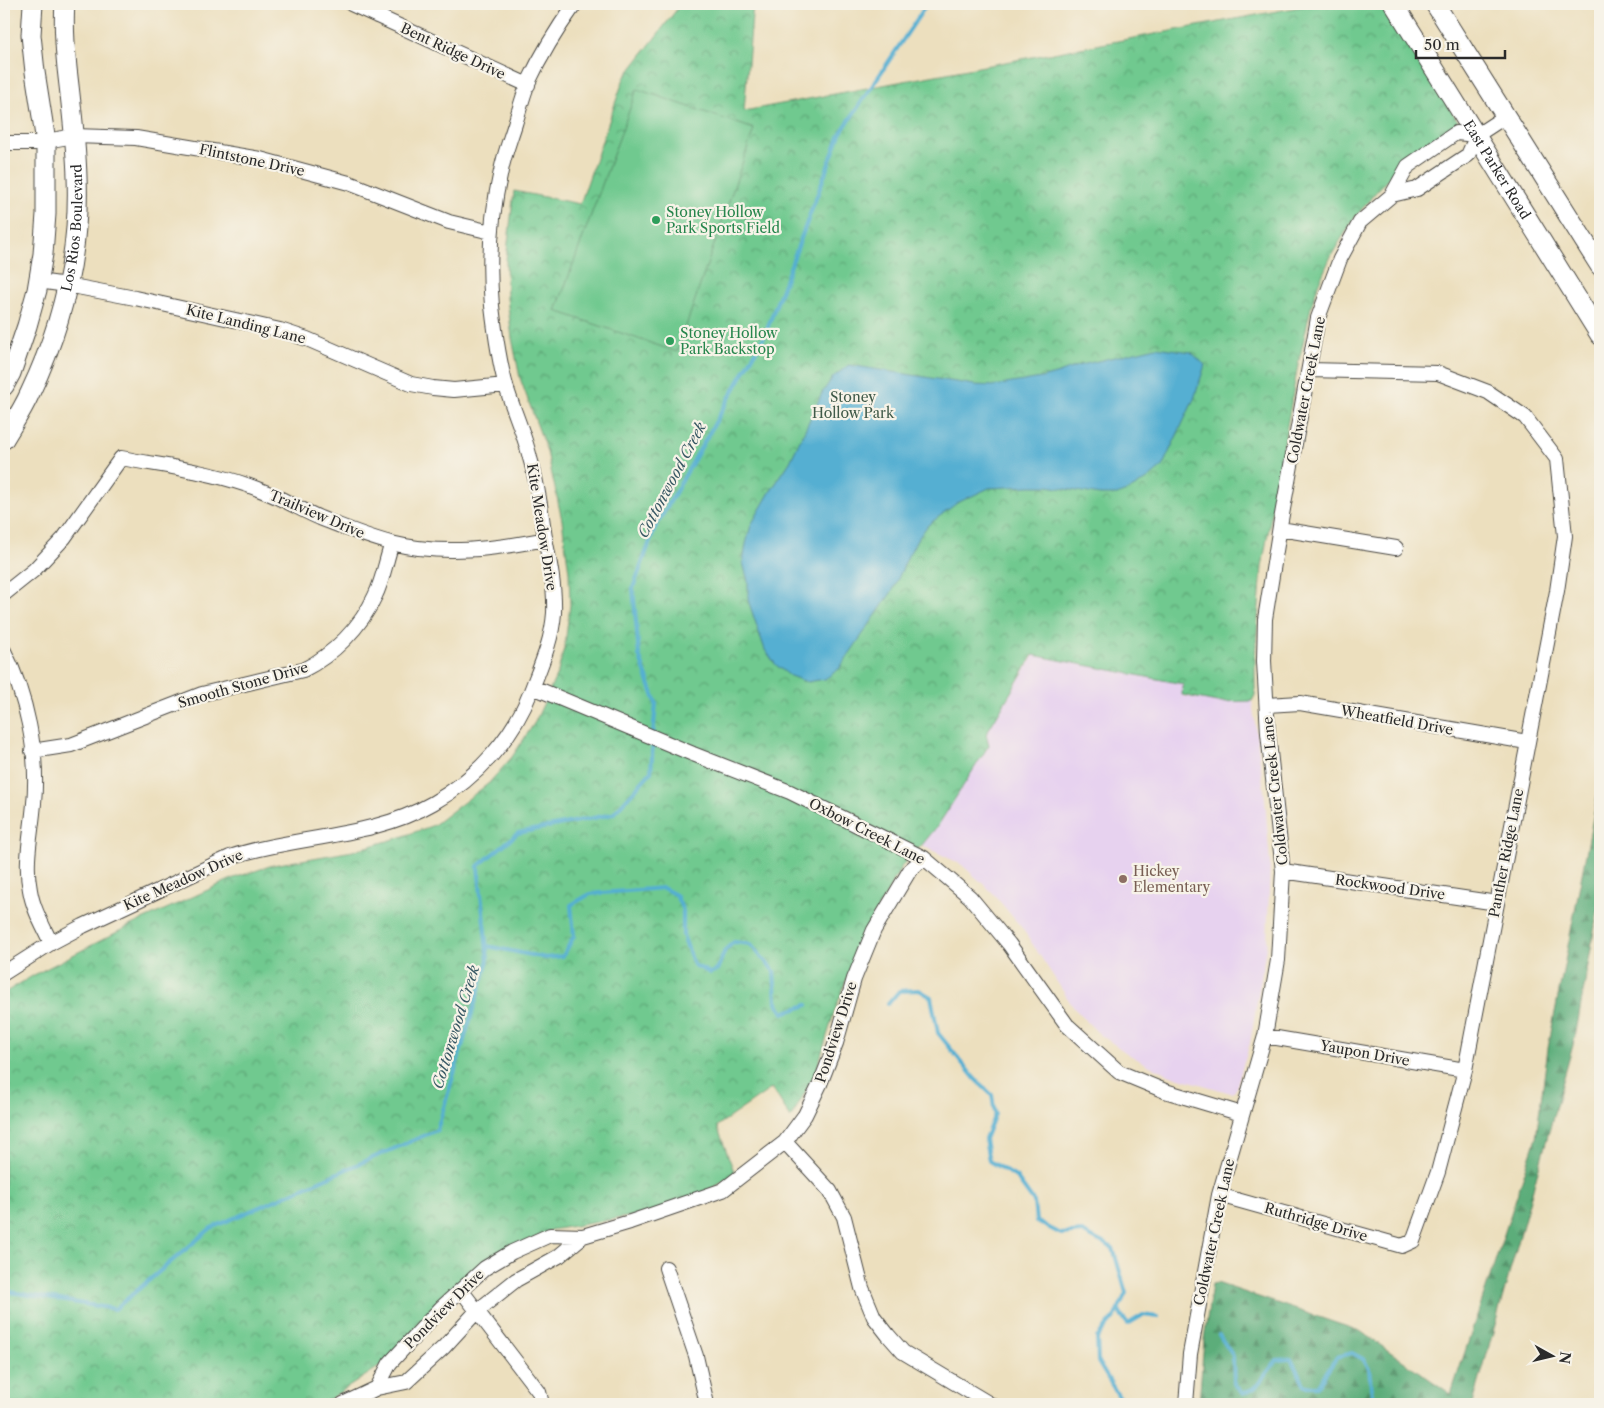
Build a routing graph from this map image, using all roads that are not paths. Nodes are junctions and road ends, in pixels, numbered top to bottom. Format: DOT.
graph roads {
  1 [pos="32,4"];
  2 [pos="66,4"];
  3 [pos="351,4"];
  4 [pos="575,4"];
  5 [pos="1394,4"];
  6 [pos="1435,4"];
  7 [pos="380,10"];
  8 [pos="528,85"];
  9 [pos="1506,116"];
  10 [pos="74,136"];
  11 [pos="1477,136"];
  12 [pos="46,142"];
  13 [pos="4,143"];
  14 [pos="1392,195"];
  15 [pos="491,232"];
  16 [pos="1600,266"];
  17 [pos="38,281"];
  18 [pos="68,285"];
  19 [pos="1600,335"];
  20 [pos="1309,370"];
  21 [pos="506,385"];
  22 [pos="4,386"];
  23 [pos="4,439"];
  24 [pos="1280,529"];
  25 [pos="546,539"];
  26 [pos="392,543"];
  27 [pos="1396,548"];
  28 [pos="4,594"];
  29 [pos="4,651"];
  30 [pos="533,686"];
  31 [pos="1267,705"];
  32 [pos="1527,742"];
  33 [pos="32,750"];
  34 [pos="924,858"];
  35 [pos="1283,871"];
  36 [pos="1497,903"];
  37 [pos="51,943"];
  38 [pos="4,973"];
  39 [pos="1264,1036"];
  40 [pos="1465,1070"];
  41 [pos="1242,1114"];
  42 [pos="785,1142"];
  43 [pos="1219,1195"];
  44 [pos="583,1236"];
  45 [pos="1413,1241"];
  46 [pos="666,1268"];
  47 [pos="461,1290"];
  48 [pos="478,1311"];
  49 [pos="377,1388"];
  50 [pos="344,1404"];
  51 [pos="542,1404"];
  52 [pos="707,1404"];
  53 [pos="990,1404"];
  54 [pos="1186,1404"];
  1 -- 12 [label="main road, Los Rios Boulevard"];
  2 -- 10 [label="main road, Los Rios Boulevard"];
  3 -- 7 [label="street, Bent Ridge Drive"];
  4 -- 8 [label="street, Kite Meadow Drive"];
  5 -- 11 [label="main road, East Parker Road"];
  6 -- 9 [label="main road"];
  7 -- 8 [label="street, Bent Ridge Drive"];
  8 -- 15 [label="street, Kite Meadow Drive"];
  9 -- 11 [label="street, Coldwater Creek Lane"];
  9 -- 16 [label="main road"];
  10 -- 12 [label="street, Flintstone Drive"];
  10 -- 15 [label="street, Flintstone Drive"];
  10 -- 18 [label="main road, Los Rios Boulevard"];
  11 -- 14 [label="street, Coldwater Creek Lane"];
  11 -- 14 [label="street, Coldwater Creek Lane"];
  11 -- 19 [label="main road, East Parker Road"];
  12 -- 13 [label="street, Flintstone Drive"];
  12 -- 17 [label="main road, Los Rios Boulevard"];
  14 -- 20 [label="street, Coldwater Creek Lane"];
  15 -- 21 [label="street, Kite Meadow Drive"];
  17 -- 18 [label="street, Kite Landing Lane"];
  17 -- 22 [label="main road, Los Rios Boulevard"];
  18 -- 21 [label="street, Kite Landing Lane"];
  18 -- 23 [label="main road, Los Rios Boulevard"];
  20 -- 24 [label="street, Coldwater Creek Lane"];
  20 -- 32 [label="street, Panther Ridge Lane"];
  21 -- 25 [label="street, Kite Meadow Drive"];
  24 -- 27 [label="street"];
  24 -- 31 [label="street, Coldwater Creek Lane"];
  25 -- 26 [label="street, Trailview Drive"];
  25 -- 30 [label="street, Kite Meadow Drive"];
  26 -- 28 [label="street, Trailview Drive"];
  26 -- 33 [label="street, Smooth Stone Drive"];
  29 -- 33 [label="street"];
  30 -- 34 [label="street, Oxbow Creek Lane"];
  30 -- 37 [label="street, Kite Meadow Drive"];
  31 -- 32 [label="street, Wheatfield Drive"];
  31 -- 35 [label="street, Coldwater Creek Lane"];
  32 -- 36 [label="street, Panther Ridge Lane"];
  33 -- 37 [label="street"];
  34 -- 41 [label="street, Oxbow Creek Lane"];
  34 -- 42 [label="street, Pondview Drive"];
  35 -- 36 [label="street, Rockwood Drive"];
  35 -- 39 [label="street, Coldwater Creek Lane"];
  36 -- 40 [label="street, Panther Ridge Lane"];
  37 -- 38 [label="street, Kite Meadow Drive"];
  39 -- 40 [label="street, Yaupon Drive"];
  39 -- 41 [label="street, Coldwater Creek Lane"];
  40 -- 45 [label="street, Panther Ridge Lane"];
  41 -- 43 [label="street, Coldwater Creek Lane"];
  42 -- 44 [label="street, Pondview Drive"];
  42 -- 53 [label="street"];
  43 -- 45 [label="street, Ruthridge Drive"];
  43 -- 54 [label="street, Coldwater Creek Lane"];
  44 -- 47 [label="street, Pondview Drive"];
  44 -- 48 [label="street, Pondview Drive"];
  46 -- 52 [label="street"];
  47 -- 48 [label="street"];
  47 -- 49 [label="street, Pondview Drive"];
  48 -- 49 [label="street, Pondview Drive"];
  48 -- 51 [label="street"];
  49 -- 50 [label="street, Pondview Drive"];
}
